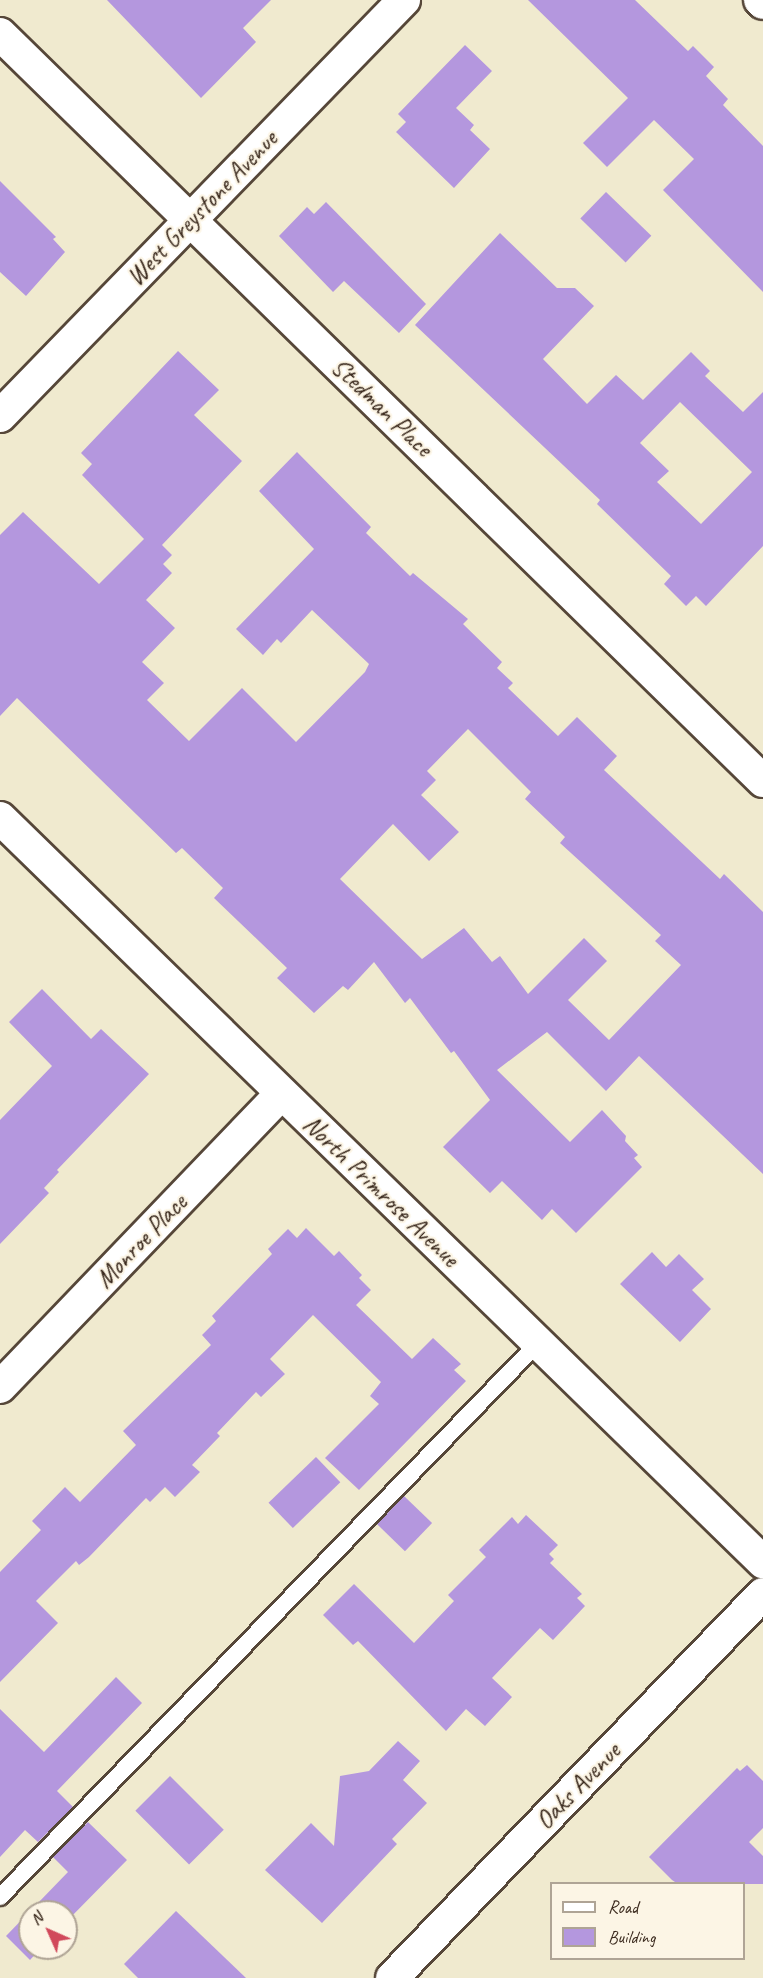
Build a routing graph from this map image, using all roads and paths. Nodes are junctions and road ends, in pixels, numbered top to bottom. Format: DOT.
graph roads {
  1 [pos="404,0"];
  2 [pos="0,34"];
  3 [pos="191,220"];
  4 [pos="0,416"];
  5 [pos="763,781"];
  6 [pos="0,818"];
  7 [pos="281,1094"];
  8 [pos="538,1343"];
  9 [pos="0,1387"];
  10 [pos="763,1562"];
  11 [pos="763,1594"];
  12 [pos="0,1897"];
  13 [pos="394,1978"];
  1 -- 3 [label="street, West Greystone Avenue"];
  2 -- 3 [label="street, Stedman Place"];
  3 -- 4 [label="street, West Greystone Avenue"];
  3 -- 5 [label="street, Stedman Place"];
  6 -- 7 [label="street, North Primrose Avenue"];
  7 -- 8 [label="street, North Primrose Avenue"];
  7 -- 9 [label="street, Monroe Place"];
  8 -- 10 [label="street, North Primrose Avenue"];
  8 -- 12 [label="lane"];
  11 -- 13 [label="street, Oaks Avenue"];
}
